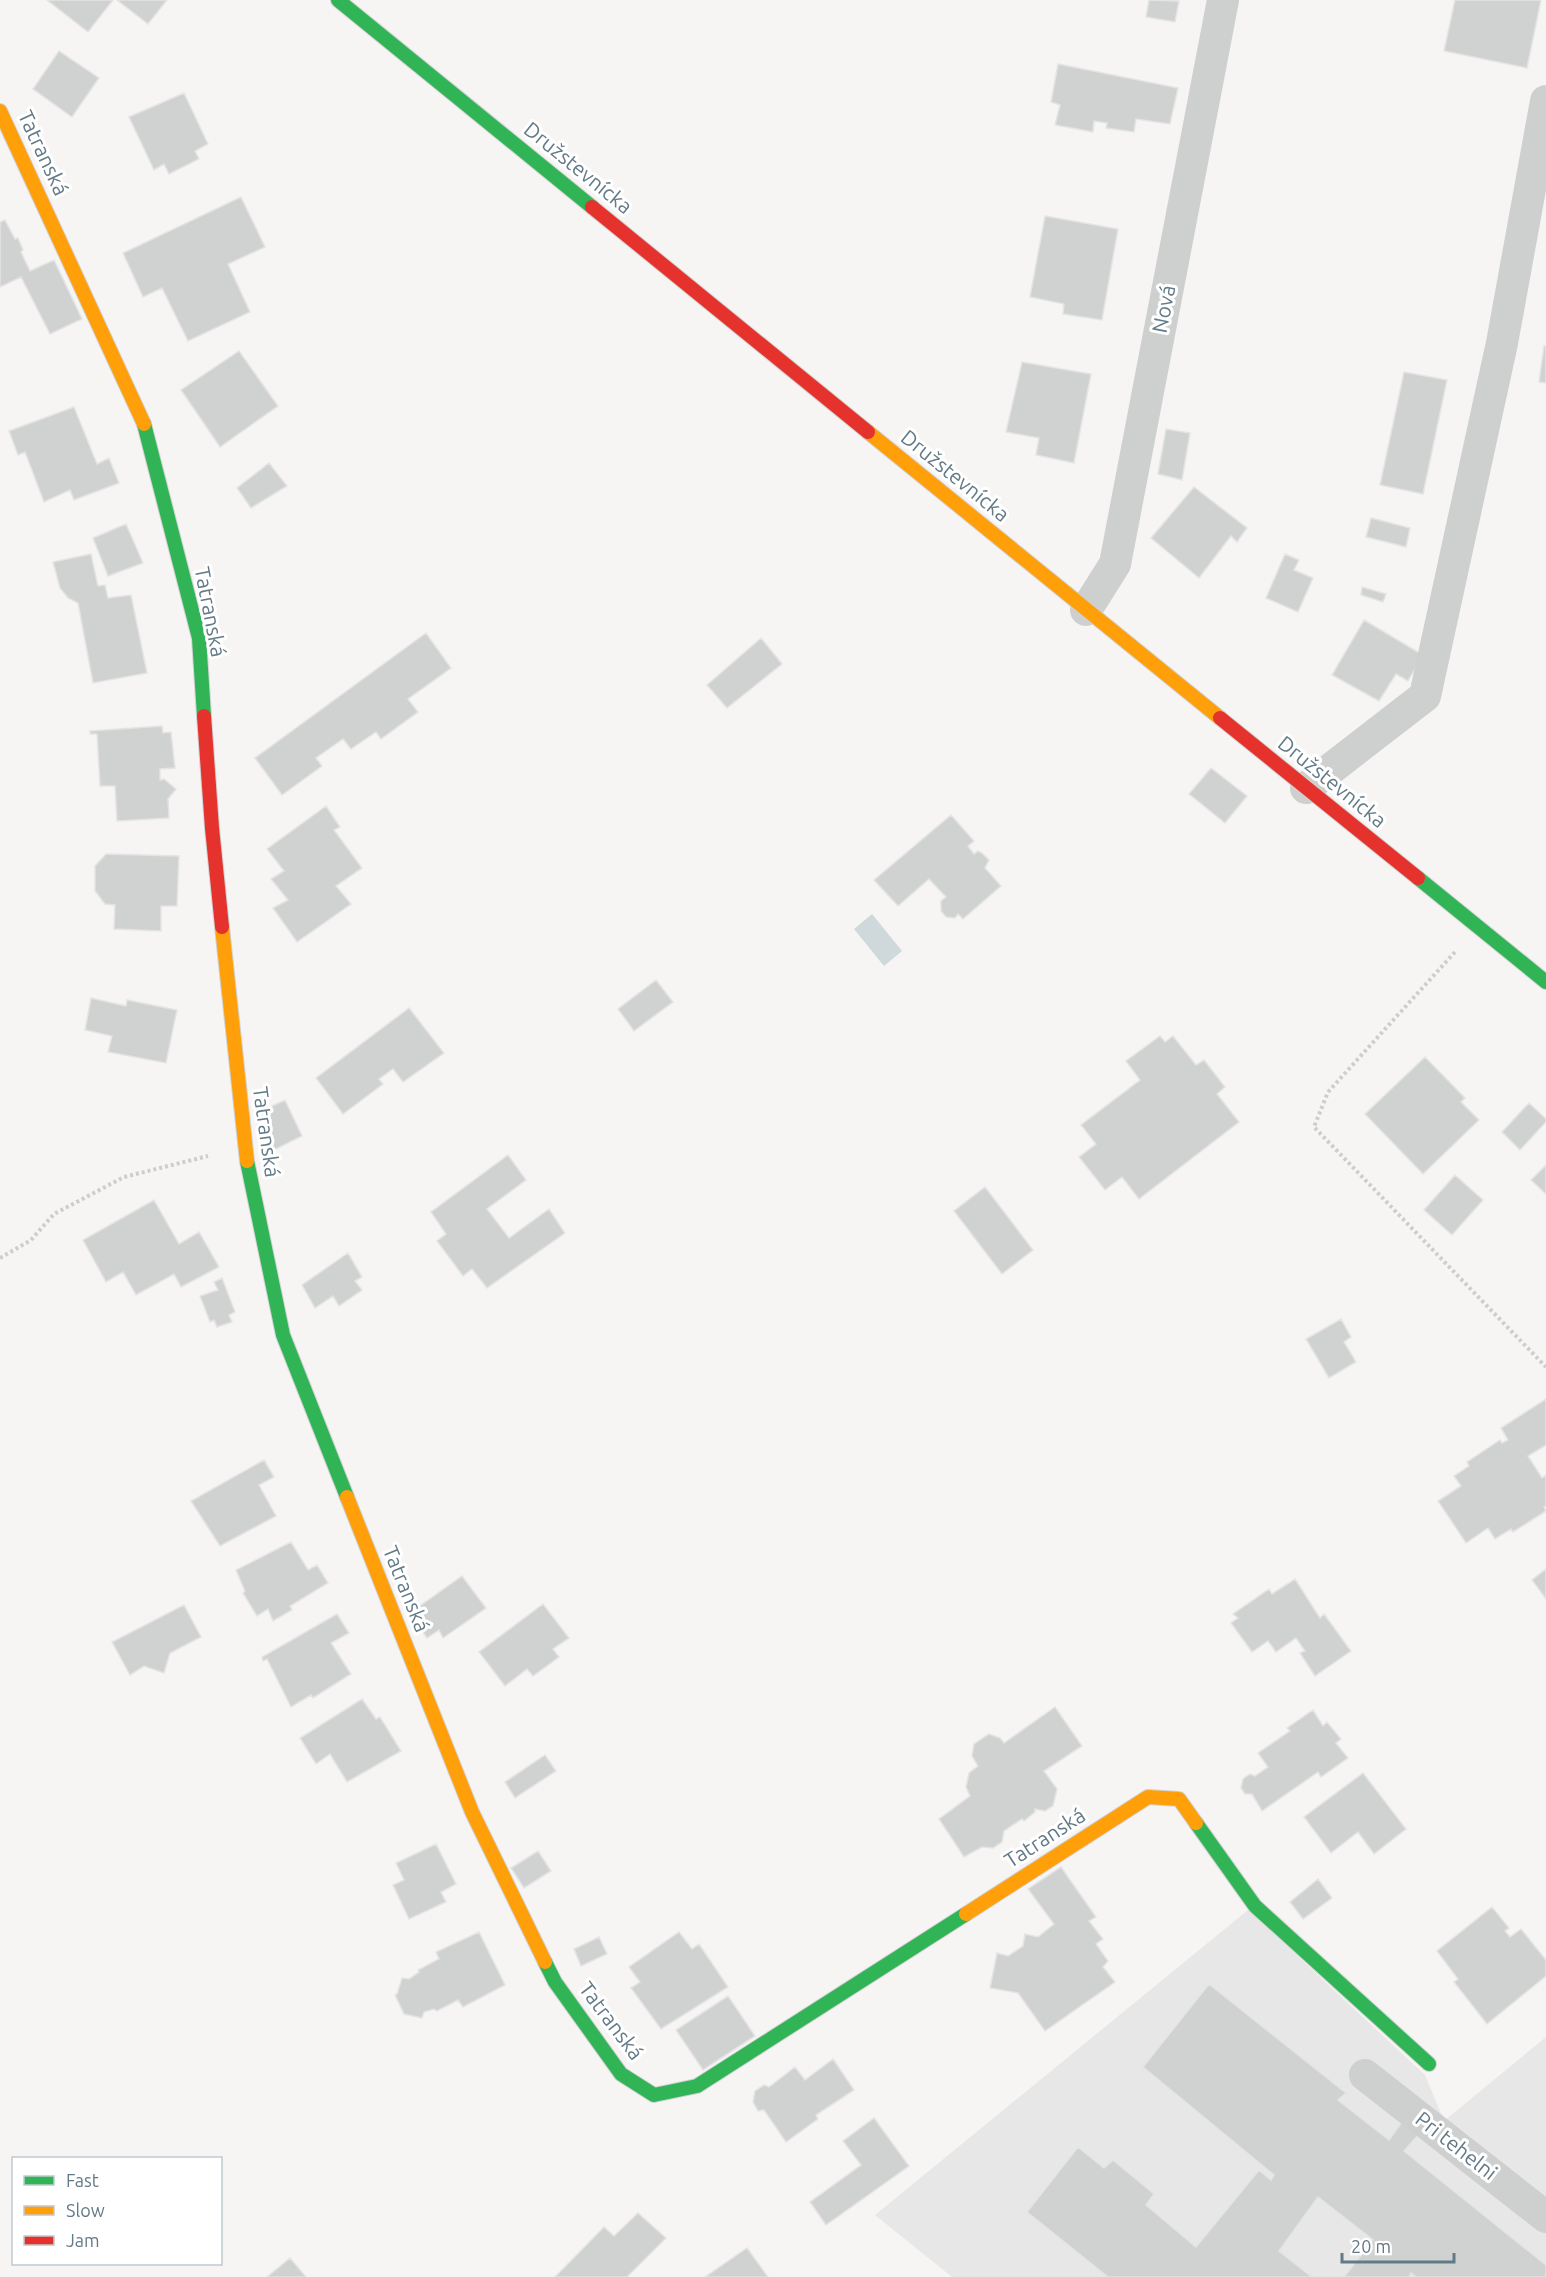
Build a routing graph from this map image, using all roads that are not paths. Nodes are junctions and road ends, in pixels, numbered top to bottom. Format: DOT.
graph roads {
  1 [pos="338,0"];
  2 [pos="1224,0"];
  3 [pos="1546,101"];
  4 [pos="0,111"];
  5 [pos="1086,610"];
  6 [pos="1306,788"];
  7 [pos="1546,982"];
  8 [pos="1429,2064"];
  9 [pos="1365,2075"];
  10 [pos="1546,2217"];
  1 -- 5 [label="street, Družstevnícka"];
  2 -- 5 [label="street, Nová"];
  3 -- 6 [label="street"];
  4 -- 8 [label="street, Tatranská"];
  5 -- 6 [label="street, Družstevnícka"];
  6 -- 7 [label="street, Družstevnícka"];
  9 -- 10 [label="street, Pri tehelni"];
}
